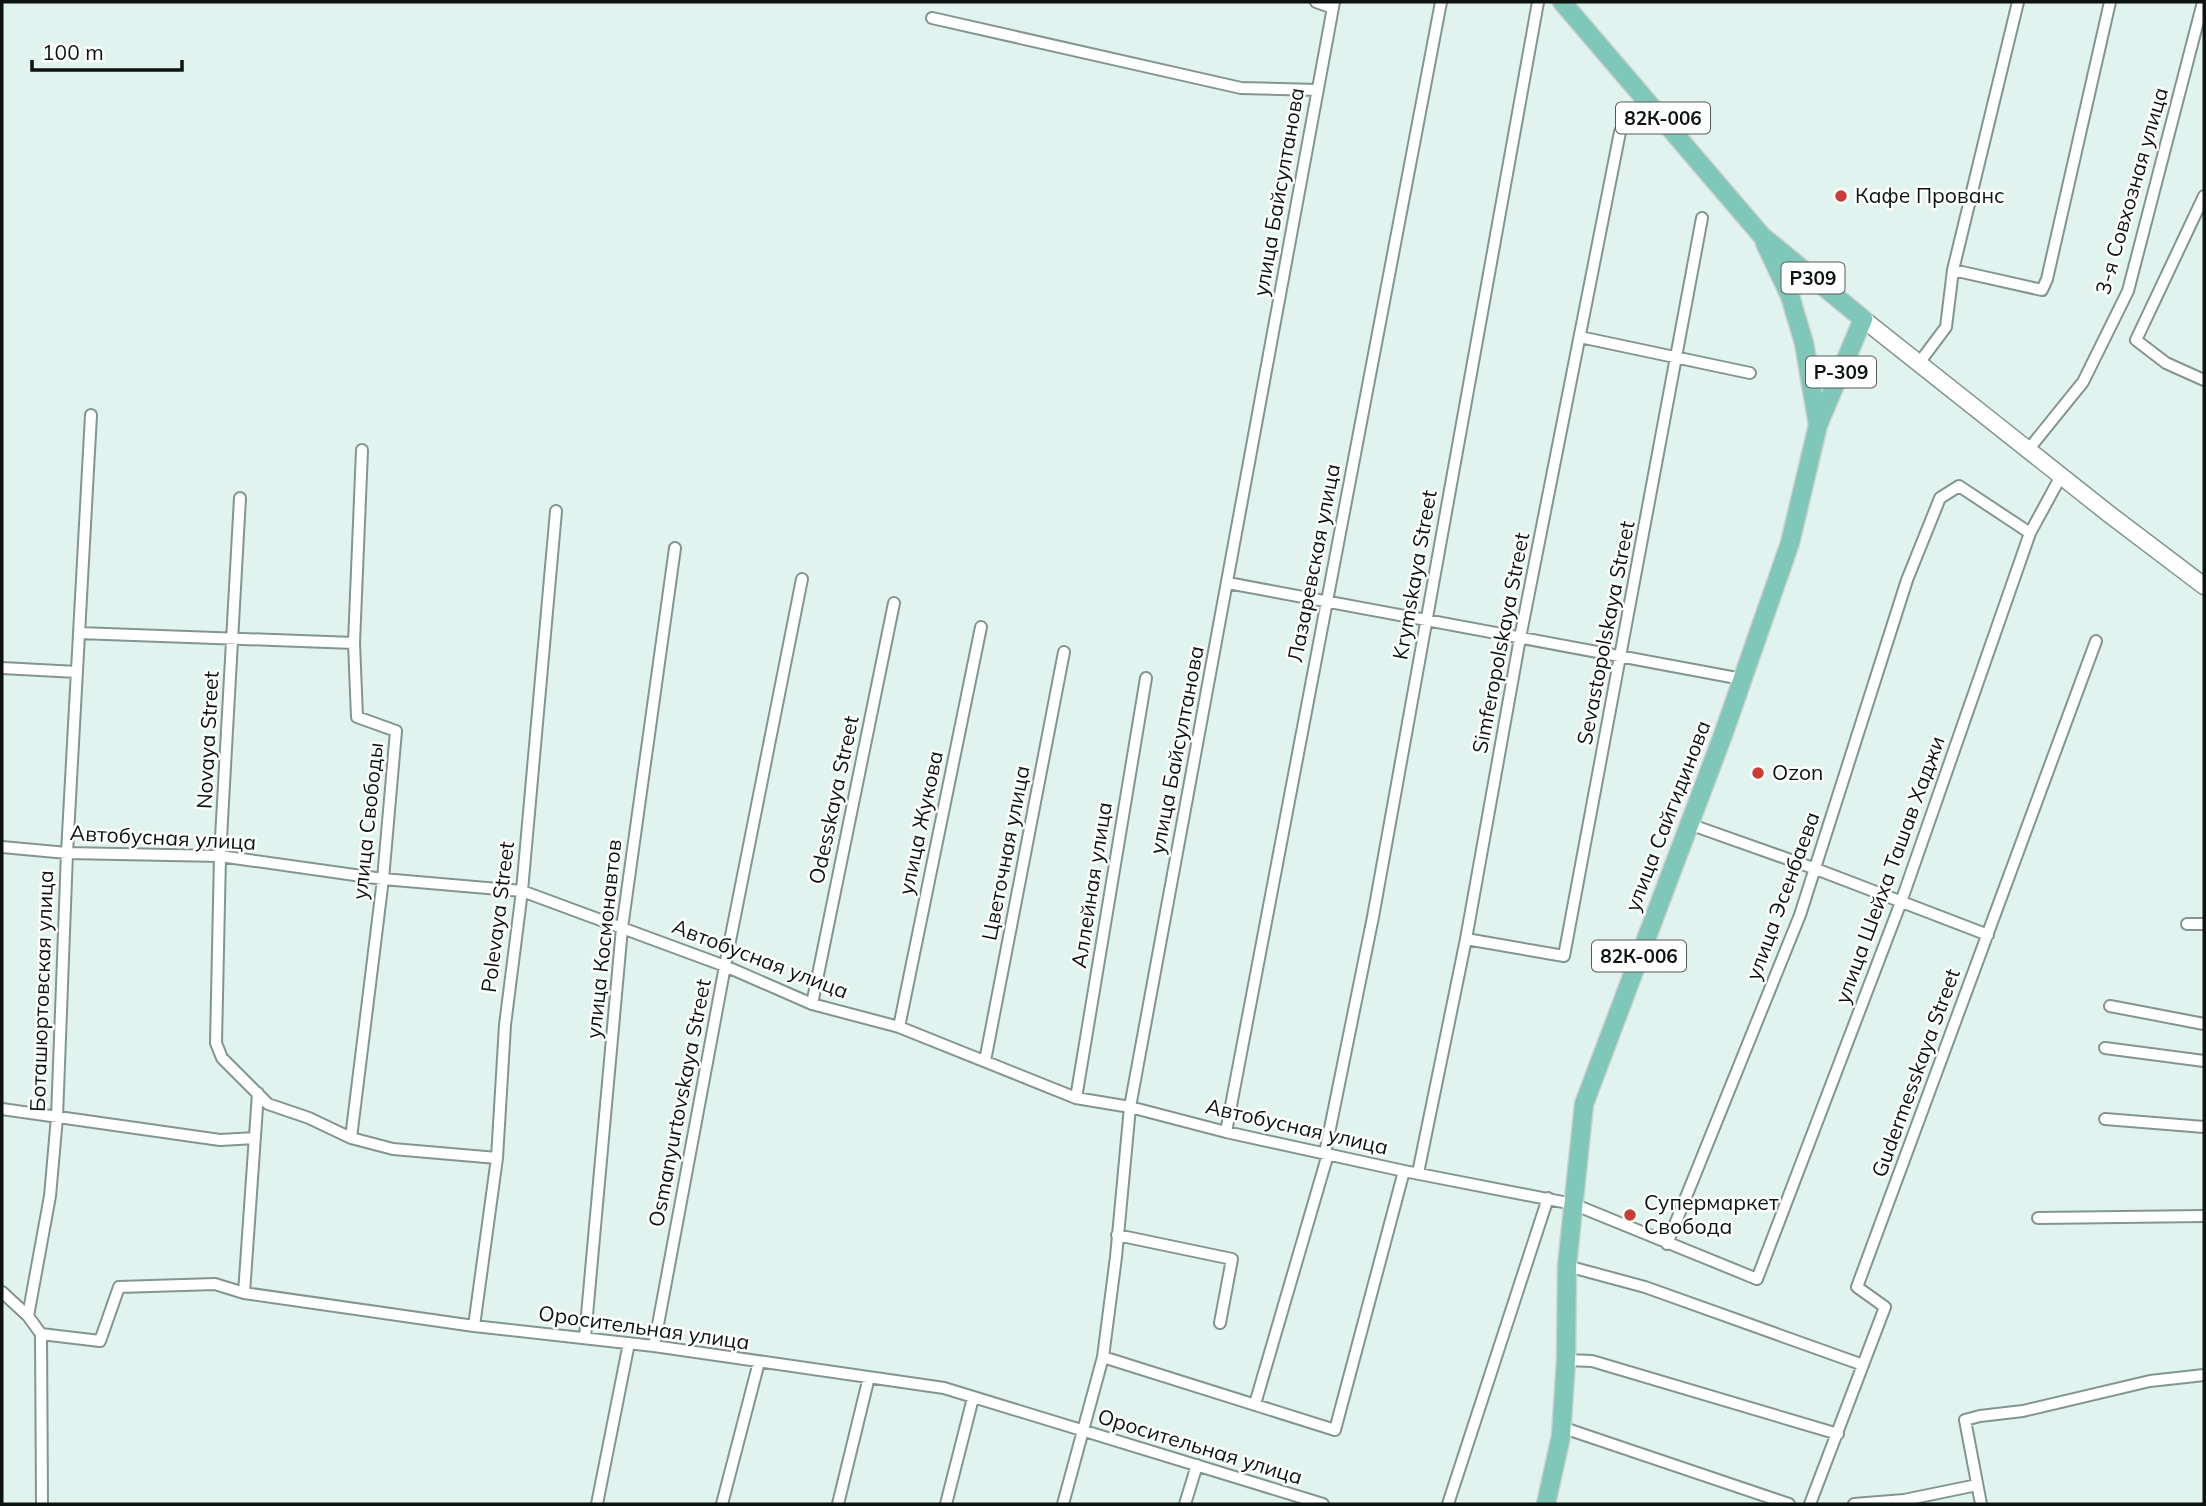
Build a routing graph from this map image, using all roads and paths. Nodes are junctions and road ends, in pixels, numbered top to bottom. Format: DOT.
graph roads {
  1 [pos="1316,2"];
  2 [pos="1441,2"];
  3 [pos="1538,2"];
  4 [pos="1562,2"];
  5 [pos="2018,2"];
  6 [pos="2110,2"];
  7 [pos="2203,2"];
  8 [pos="1334,5"];
  9 [pos="932,18"];
  10 [pos="1318,90"];
  11 [pos="1626,121"];
  12 [pos="2204,196"];
  13 [pos="1702,218"];
  14 [pos="1762,236"];
  15 [pos="1953,270"];
  16 [pos="1864,319"];
  17 [pos="1580,337"];
  18 [pos="1677,357"];
  19 [pos="1919,363"];
  20 [pos="1750,373"];
  21 [pos="2204,380"];
  22 [pos="91,415"];
  23 [pos="1818,425"];
  24 [pos="362,450"];
  25 [pos="2028,450"];
  26 [pos="2062,476"];
  27 [pos="240,498"];
  28 [pos="556,511"];
  29 [pos="2030,533"];
  30 [pos="675,548"];
  31 [pos="802,579"];
  32 [pos="1228,583"];
  33 [pos="2204,586"];
  34 [pos="1327,601"];
  35 [pos="894,603"];
  36 [pos="1426,620"];
  37 [pos="981,627"];
  38 [pos="79,633"];
  39 [pos="1520,638"];
  40 [pos="233,640"];
  41 [pos="2096,641"];
  42 [pos="354,643"];
  43 [pos="1065,652"];
  44 [pos="1621,657"];
  45 [pos="2,668"];
  46 [pos="77,671"];
  47 [pos="1146,678"];
  48 [pos="1742,679"];
  49 [pos="1689,824"];
  50 [pos="2,847"];
  51 [pos="67,853"];
  52 [pos="220,856"];
  53 [pos="1816,869"];
  54 [pos="383,879"];
  55 [pos="522,891"];
  56 [pos="1900,902"];
  57 [pos="2187,924"];
  58 [pos="2204,924"];
  59 [pos="622,928"];
  60 [pos="1987,934"];
  61 [pos="1466,939"];
  62 [pos="725,966"];
  63 [pos="813,1004"];
  64 [pos="2110,1006"];
  65 [pos="2204,1024"];
  66 [pos="899,1027"];
  67 [pos="2105,1048"];
  68 [pos="985,1061"];
  69 [pos="2204,1061"];
  70 [pos="258,1093"];
  71 [pos="1076,1098"];
  72 [pos="1129,1107"];
  73 [pos="2,1109"];
  74 [pos="57,1117"];
  75 [pos="2105,1119"];
  76 [pos="2204,1127"];
  77 [pos="1227,1132"];
  78 [pos="255,1138"];
  79 [pos="351,1138"];
  80 [pos="1326,1154"];
  81 [pos="498,1158"];
  82 [pos="1404,1171"];
  83 [pos="1418,1173"];
  84 [pos="1548,1198"];
  85 [pos="1573,1204"];
  86 [pos="2204,1216"];
  87 [pos="2038,1219"];
  88 [pos="1117,1235"];
  89 [pos="1667,1244"];
  90 [pos="1567,1266"];
  91 [pos="1757,1279"];
  92 [pos="2,1292"];
  93 [pos="244,1293"];
  94 [pos="28,1316"];
  95 [pos="1220,1323"];
  96 [pos="474,1326"];
  97 [pos="41,1334"];
  98 [pos="585,1337"];
  99 [pos="629,1343"];
  100 [pos="654,1346"];
  101 [pos="1103,1357"];
  102 [pos="1566,1360"];
  103 [pos="759,1363"];
  104 [pos="1863,1365"];
  105 [pos="2204,1375"];
  106 [pos="869,1377"];
  107 [pos="973,1398"];
  108 [pos="1255,1404"];
  109 [pos="1561,1427"];
  110 [pos="1082,1431"];
  111 [pos="1838,1434"];
  112 [pos="1197,1465"];
  113 [pos="1977,1486"];
  114 [pos="1296,1500"];
  115 [pos="42,1504"];
  116 [pos="597,1504"];
  117 [pos="722,1504"];
  118 [pos="838,1504"];
  119 [pos="946,1504"];
  120 [pos="1063,1504"];
  121 [pos="1185,1504"];
  122 [pos="1323,1504"];
  123 [pos="1448,1504"];
  124 [pos="1546,1504"];
  125 [pos="1789,1504"];
  126 [pos="1810,1504"];
  127 [pos="1854,1504"];
  128 [pos="1981,1504"];
  1 -- 8 [label="street"];
  2 -- 34 [label="street, Лазаревская улица"];
  3 -- 36 [label="street, Krymskaya Street"];
  4 -- 14 [label="main road, 82К-006"];
  5 -- 15 [label="street"];
  6 -- 15 [label="street"];
  7 -- 25 [label="street, 3-я Совхозная улица"];
  8 -- 10 [label="street, улица Байсултанова"];
  9 -- 10 [label="street"];
  10 -- 32 [label="street, улица Байсултанова"];
  11 -- 17 [label="street, Simferopolskaya Street"];
  12 -- 21 [label="street"];
  13 -- 18 [label="street, Sevastopolskaya Street"];
  14 -- 16 [label="main road, Р309"];
  14 -- 23 [label="main road, 82К-006"];
  15 -- 19 [label="street"];
  16 -- 19 [label="main road"];
  16 -- 23 [label="main road, улица Сайгидинова / Р-309"];
  17 -- 18 [label="street"];
  17 -- 39 [label="street, Simferopolskaya Street"];
  18 -- 20 [label="street"];
  18 -- 44 [label="street, Sevastopolskaya Street"];
  19 -- 25 [label="main road"];
  22 -- 38 [label="street, Боташюртовская улица"];
  23 -- 48 [label="main road, улица Сайгидинова / 82К-006"];
  24 -- 42 [label="street, улица Свободы"];
  25 -- 26 [label="main road"];
  26 -- 29 [label="street, улица Шейха Ташав Хаджи"];
  26 -- 33 [label="main road"];
  27 -- 40 [label="street, Novaya Street"];
  28 -- 55 [label="street, Polevaya Street"];
  29 -- 53 [label="street, улица Эсенбаева"];
  29 -- 56 [label="street, улица Шейха Ташав Хаджи"];
  30 -- 59 [label="street, улица Космонавтов"];
  31 -- 62 [label="street, Osmanyurtovskaya Street"];
  32 -- 34 [label="street"];
  32 -- 72 [label="street, улица Байсултанова"];
  34 -- 36 [label="street"];
  34 -- 77 [label="street, Лазаревская улица"];
  35 -- 63 [label="street, Odesskaya Street"];
  36 -- 39 [label="street"];
  36 -- 80 [label="street, Krymskaya Street"];
  37 -- 66 [label="street, улица Жукова"];
  38 -- 40 [label="street"];
  38 -- 46 [label="street, Боташюртовская улица"];
  39 -- 44 [label="street"];
  39 -- 61 [label="street, Simferopolskaya Street"];
  40 -- 42 [label="street"];
  40 -- 52 [label="street, Novaya Street"];
  41 -- 60 [label="street, Gudermesskaya Street"];
  42 -- 54 [label="street, улица Свободы"];
  43 -- 68 [label="street, Цветочная улица"];
  44 -- 48 [label="street"];
  44 -- 61 [label="street, Sevastopolskaya Street"];
  45 -- 46 [label="street"];
  46 -- 51 [label="street, Боташюртовская улица"];
  47 -- 71 [label="street, Аллейная улица"];
  48 -- 49 [label="main road, улица Сайгидинова / 82К-006"];
  49 -- 53 [label="street"];
  49 -- 85 [label="main road, улица Сайгидинова / 82К-006"];
  50 -- 51 [label="street, Автобусная улица"];
  51 -- 52 [label="street, Автобусная улица"];
  51 -- 74 [label="street, Боташюртовская улица"];
  52 -- 54 [label="street, Автобусная улица"];
  52 -- 70 [label="street, Novaya Street"];
  53 -- 56 [label="street"];
  53 -- 89 [label="street, улица Эсенбаева"];
  54 -- 55 [label="street, Автобусная улица"];
  54 -- 79 [label="street, улица Свободы"];
  55 -- 59 [label="street, Автобусная улица"];
  55 -- 81 [label="street, Polevaya Street"];
  56 -- 60 [label="street"];
  56 -- 91 [label="street, улица Шейха Ташав Хаджи"];
  57 -- 58 [label="street"];
  59 -- 62 [label="street, Автобусная улица"];
  59 -- 98 [label="street, улица Космонавтов"];
  60 -- 104 [label="street, Gudermesskaya Street"];
  61 -- 83 [label="street, Simferopolskaya Street"];
  62 -- 63 [label="street, Автобусная улица"];
  62 -- 100 [label="street, Osmanyurtovskaya Street"];
  63 -- 66 [label="street, Автобусная улица"];
  64 -- 65 [label="street"];
  66 -- 68 [label="street, Автобусная улица"];
  67 -- 69 [label="street"];
  68 -- 71 [label="street, Автобусная улица"];
  70 -- 78 [label="street"];
  70 -- 79 [label="street, Novaya Street"];
  71 -- 72 [label="street, Автобусная улица"];
  72 -- 77 [label="street, Автобусная улица"];
  72 -- 88 [label="street, улица Байсултанова"];
  73 -- 74 [label="street"];
  74 -- 78 [label="street"];
  74 -- 94 [label="street, Боташюртовская улица"];
  75 -- 76 [label="street"];
  77 -- 80 [label="street, Автобусная улица"];
  78 -- 93 [label="street"];
  79 -- 81 [label="street, Novaya Street"];
  80 -- 82 [label="street, Автобусная улица"];
  80 -- 108 [label="street, Krymskaya Street"];
  81 -- 96 [label="street, Polevaya Street"];
  82 -- 83 [label="street, Автобусная улица"];
  82 -- 108 [label="street"];
  83 -- 84 [label="street, Автобусная улица"];
  84 -- 85 [label="street, Автобусная улица"];
  84 -- 123 [label="street"];
  85 -- 89 [label="street, Автобусная улица"];
  85 -- 90 [label="main road, улица Сайгидинова / 82К-006"];
  86 -- 87 [label="street"];
  88 -- 95 [label="street"];
  88 -- 101 [label="street, улица Байсултанова"];
  89 -- 91 [label="street, Автобусная улица"];
  90 -- 102 [label="main road, улица Сайгидинова / 82К-006"];
  90 -- 104 [label="street"];
  92 -- 94 [label="street"];
  93 -- 96 [label="street, Оросительная улица"];
  93 -- 97 [label="street, Оросительная улица"];
  94 -- 97 [label="street"];
  96 -- 98 [label="street, Оросительная улица"];
  97 -- 115 [label="street"];
  98 -- 99 [label="street, Оросительная улица"];
  99 -- 100 [label="street, Оросительная улица"];
  99 -- 116 [label="street"];
  100 -- 103 [label="street, Оросительная улица"];
  101 -- 108 [label="street"];
  101 -- 110 [label="street, улица Байсултанова"];
  102 -- 109 [label="main road, улица Сайгидинова / 82К-006"];
  102 -- 111 [label="street"];
  103 -- 106 [label="street, Оросительная улица"];
  103 -- 117 [label="street"];
  104 -- 111 [label="street, Gudermesskaya Street"];
  105 -- 113 [label="street"];
  106 -- 107 [label="street, Оросительная улица"];
  106 -- 118 [label="street"];
  107 -- 110 [label="street, Оросительная улица"];
  107 -- 119 [label="street"];
  109 -- 124 [label="main road, улица Сайгидинова / 82К-006"];
  109 -- 125 [label="street"];
  110 -- 112 [label="street, Оросительная улица"];
  110 -- 120 [label="street, улица Байсултанова"];
  111 -- 126 [label="street, Gudermesskaya Street"];
  112 -- 114 [label="street, Оросительная улица"];
  112 -- 121 [label="street"];
  113 -- 127 [label="street"];
  113 -- 128 [label="street"];
  114 -- 122 [label="street, Оросительная улица"];
}
